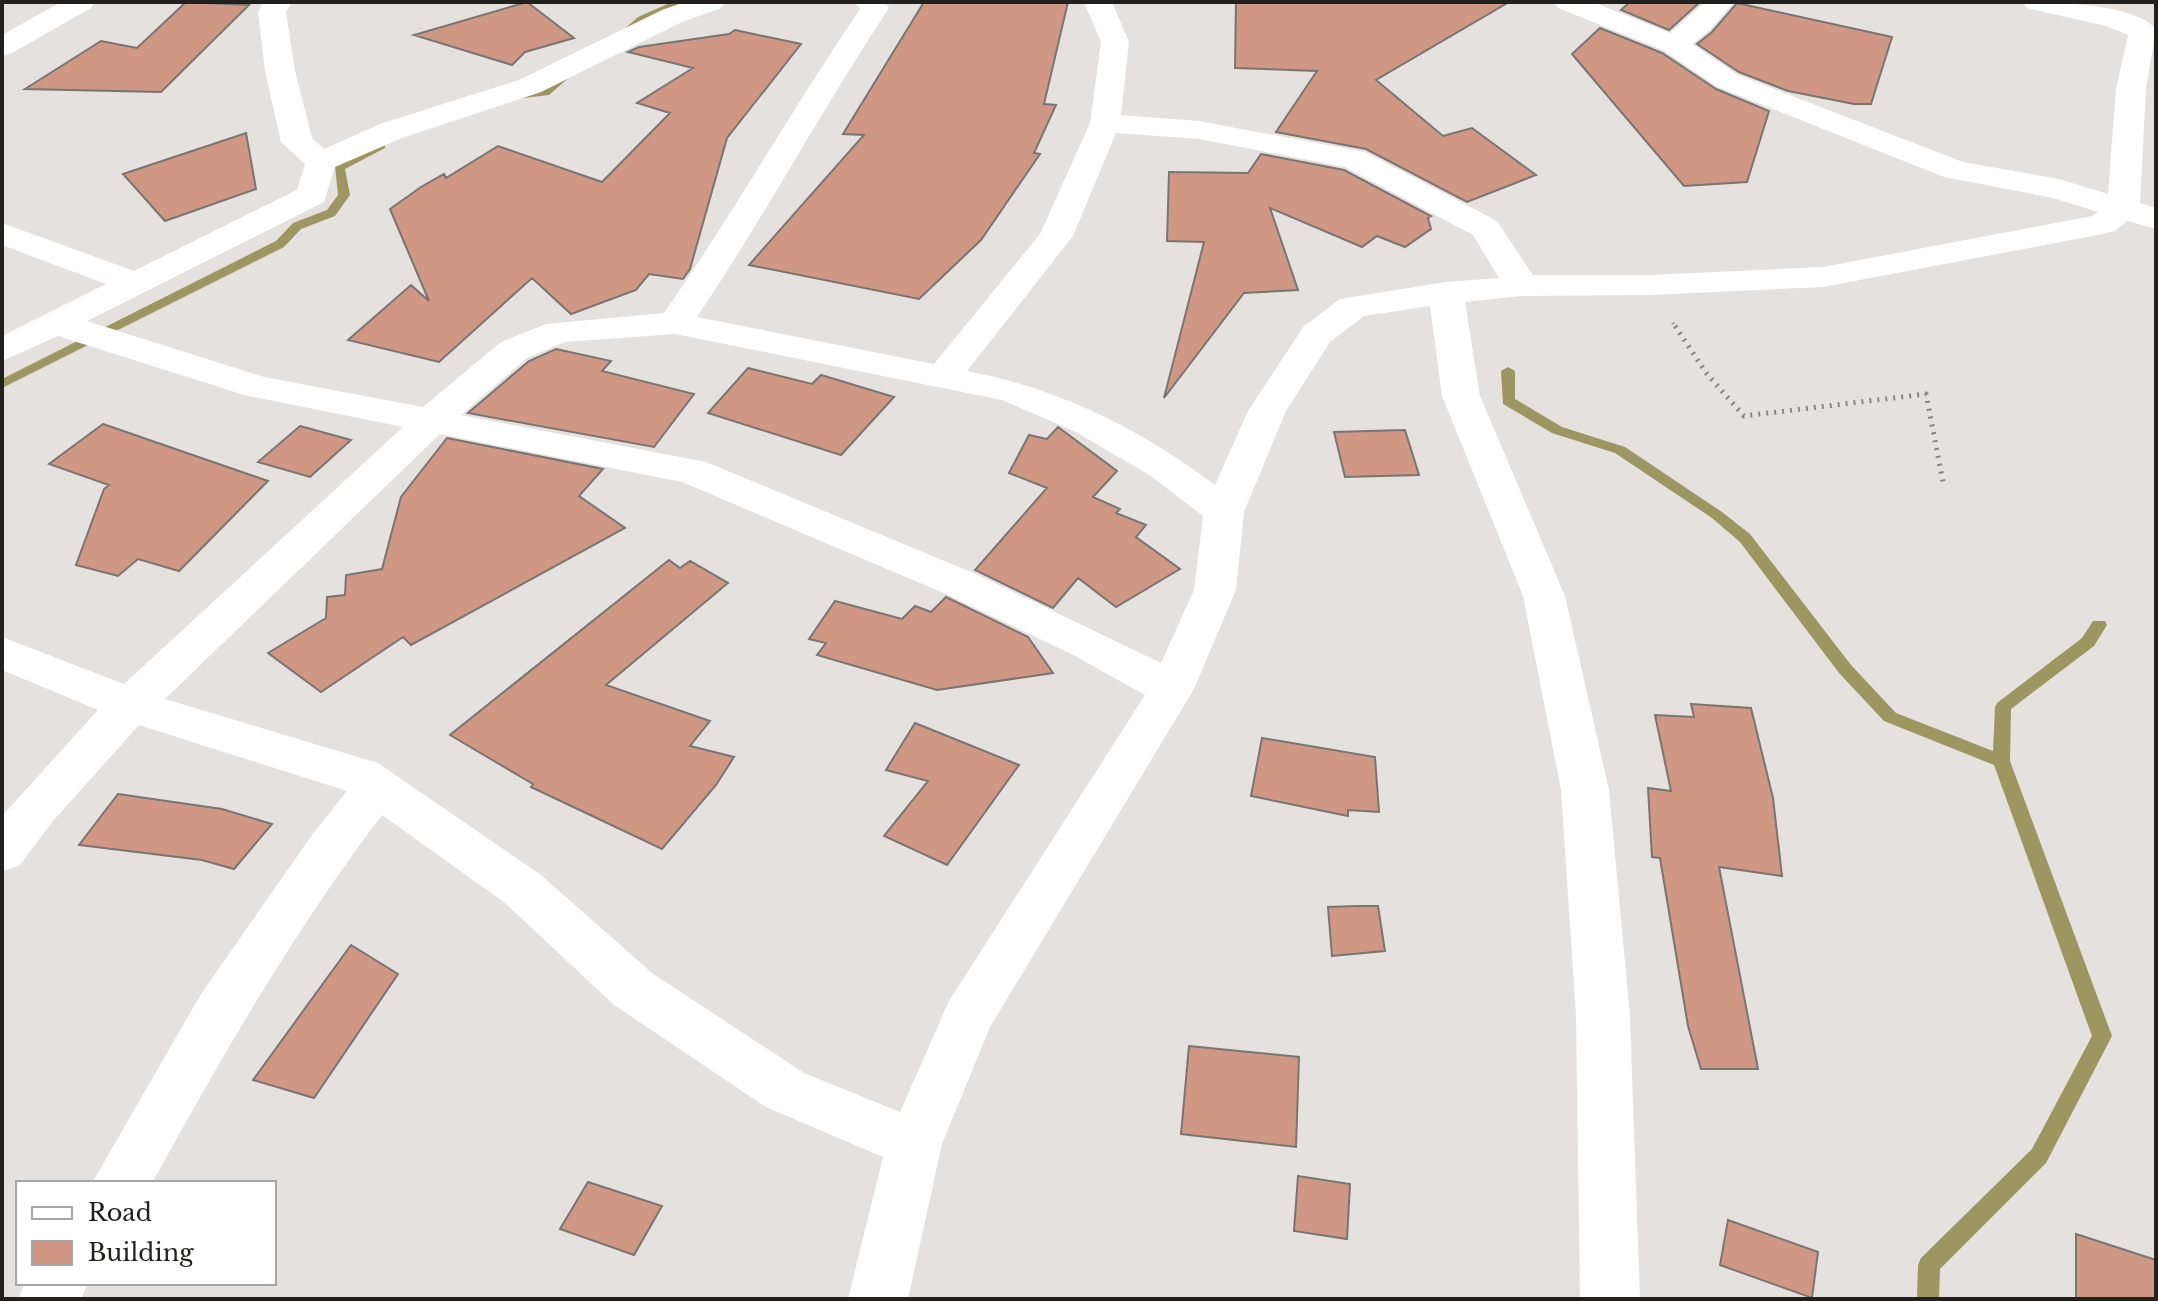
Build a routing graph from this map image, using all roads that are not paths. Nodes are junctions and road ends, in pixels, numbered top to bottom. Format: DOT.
graph roads {
  1 [pos="81,2"];
  2 [pos="277,2"];
  3 [pos="711,2"];
  4 [pos="869,2"];
  5 [pos="1098,2"];
  6 [pos="1568,2"];
  7 [pos="1720,2"];
  8 [pos="2037,2"];
  9 [pos="2150,31"];
  10 [pos="1673,44"];
  11 [pos="2,47"];
  12 [pos="1105,123"];
  13 [pos="321,162"];
  14 [pos="1955,170"];
  15 [pos="2140,214"];
  16 [pos="2,233"];
  17 [pos="1969,252"];
  18 [pos="135,283"];
  19 [pos="1522,286"];
  20 [pos="1446,292"];
  21 [pos="55,323"];
  22 [pos="675,323"];
  23 [pos="2,350"];
  24 [pos="943,377"];
  25 [pos="433,419"];
  26 [pos="1224,512"];
  27 [pos="2,653"];
  28 [pos="1172,689"];
  29 [pos="130,705"];
  30 [pos="378,786"];
  31 [pos="2,852"];
  32 [pos="914,1144"];
  33 [pos="122,1181"];
  34 [pos="878,1299"];
  35 [pos="1610,1299"];
  1 -- 11 [label="street"];
  2 -- 13 [label="street"];
  3 -- 13 [label="street"];
  4 -- 22 [label="street"];
  5 -- 12 [label="street"];
  6 -- 10 [label="street"];
  7 -- 10 [label="street"];
  8 -- 9 [label="street"];
  9 -- 15 [label="street"];
  10 -- 14 [label="street"];
  12 -- 19 [label="street"];
  12 -- 24 [label="street"];
  13 -- 18 [label="street"];
  14 -- 15 [label="street"];
  14 -- 17 [label="street"];
  15 -- 17 [label="street"];
  16 -- 18 [label="street"];
  17 -- 19 [label="street"];
  18 -- 21 [label="street"];
  19 -- 20 [label="street"];
  20 -- 26 [label="street"];
  20 -- 35 [label="street"];
  21 -- 23 [label="street"];
  21 -- 25 [label="street"];
  22 -- 24 [label="street"];
  22 -- 25 [label="street"];
  24 -- 26 [label="street"];
  25 -- 28 [label="street"];
  25 -- 29 [label="street"];
  26 -- 28 [label="street"];
  27 -- 29 [label="street"];
  28 -- 32 [label="street"];
  29 -- 30 [label="street"];
  29 -- 31 [label="street"];
  30 -- 32 [label="street"];
  30 -- 33 [label="street"];
  32 -- 34 [label="street"];
}
